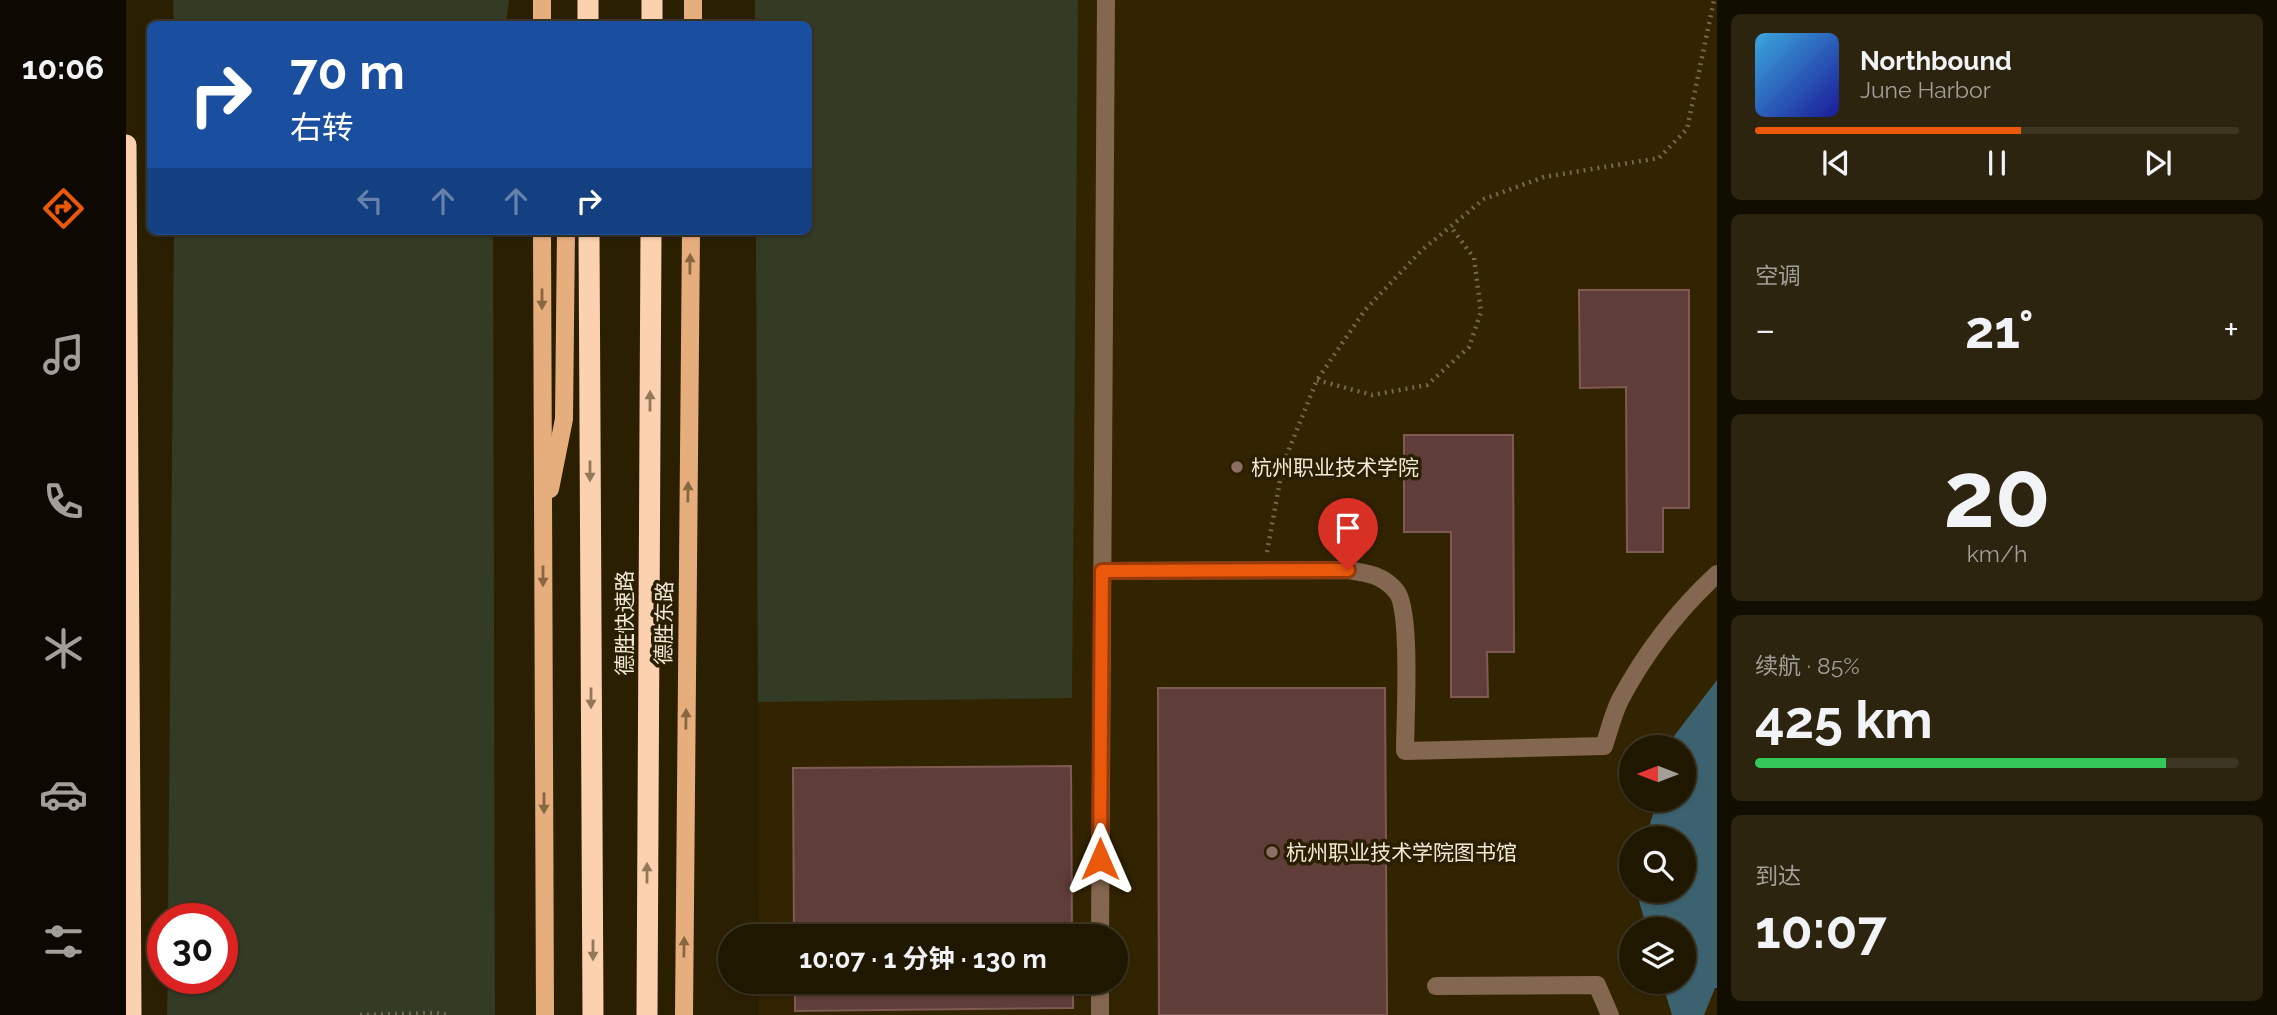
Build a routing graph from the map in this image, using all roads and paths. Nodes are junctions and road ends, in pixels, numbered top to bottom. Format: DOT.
graph roads {
  1 [pos="542,0"];
  2 [pos="588,0"];
  3 [pos="652,0"];
  4 [pos="693,0"];
  5 [pos="1106,0"];
  6 [pos="1714,0"];
  7 [pos="542,21"];
  8 [pos="588,21"];
  9 [pos="652,21"];
  10 [pos="693,21"];
  11 [pos="126,145"];
  12 [pos="1451,226"];
  13 [pos="542,235"];
  14 [pos="566,235"];
  15 [pos="589,235"];
  16 [pos="650,235"];
  17 [pos="691,235"];
  18 [pos="1317,380"];
  19 [pos="543,525"];
  20 [pos="1264,570"];
  21 [pos="1102,571"];
  22 [pos="1717,574"];
  23 [pos="1100,924"];
  24 [pos="1436,986"];
  25 [pos="1100,994"];
  26 [pos="131,1015"];
  27 [pos="360,1015"];
  28 [pos="449,1015"];
  29 [pos="545,1015"];
  30 [pos="593,1015"];
  31 [pos="646,1015"];
  32 [pos="684,1015"];
  33 [pos="1100,1015"];
  34 [pos="1610,1015"];
  1 -- 7 [label="main road"];
  2 -- 8 [label="highway"];
  3 -- 9 [label="highway"];
  4 -- 10 [label="main road"];
  5 -- 21 [label="street"];
  6 -- 12 [label="path"];
  11 -- 26 [label="highway"];
  12 -- 18 [label="path"];
  12 -- 18 [label="path"];
  13 -- 19 [label="main road, one-way"];
  14 -- 19 [label="main road"];
  15 -- 30 [label="highway, 德胜快速路, one-way"];
  31 -- 16 [label="highway, 德胜快速路, one-way"];
  32 -- 17 [label="main road, 德胜东路, one-way"];
  18 -- 20 [label="path"];
  19 -- 29 [label="main road, one-way"];
  20 -- 21 [label="street"];
  20 -- 22 [label="street"];
  21 -- 23 [label="street"];
  24 -- 34 [label="street"];
  25 -- 33 [label="street"];
  27 -- 28 [label="path"];
}
